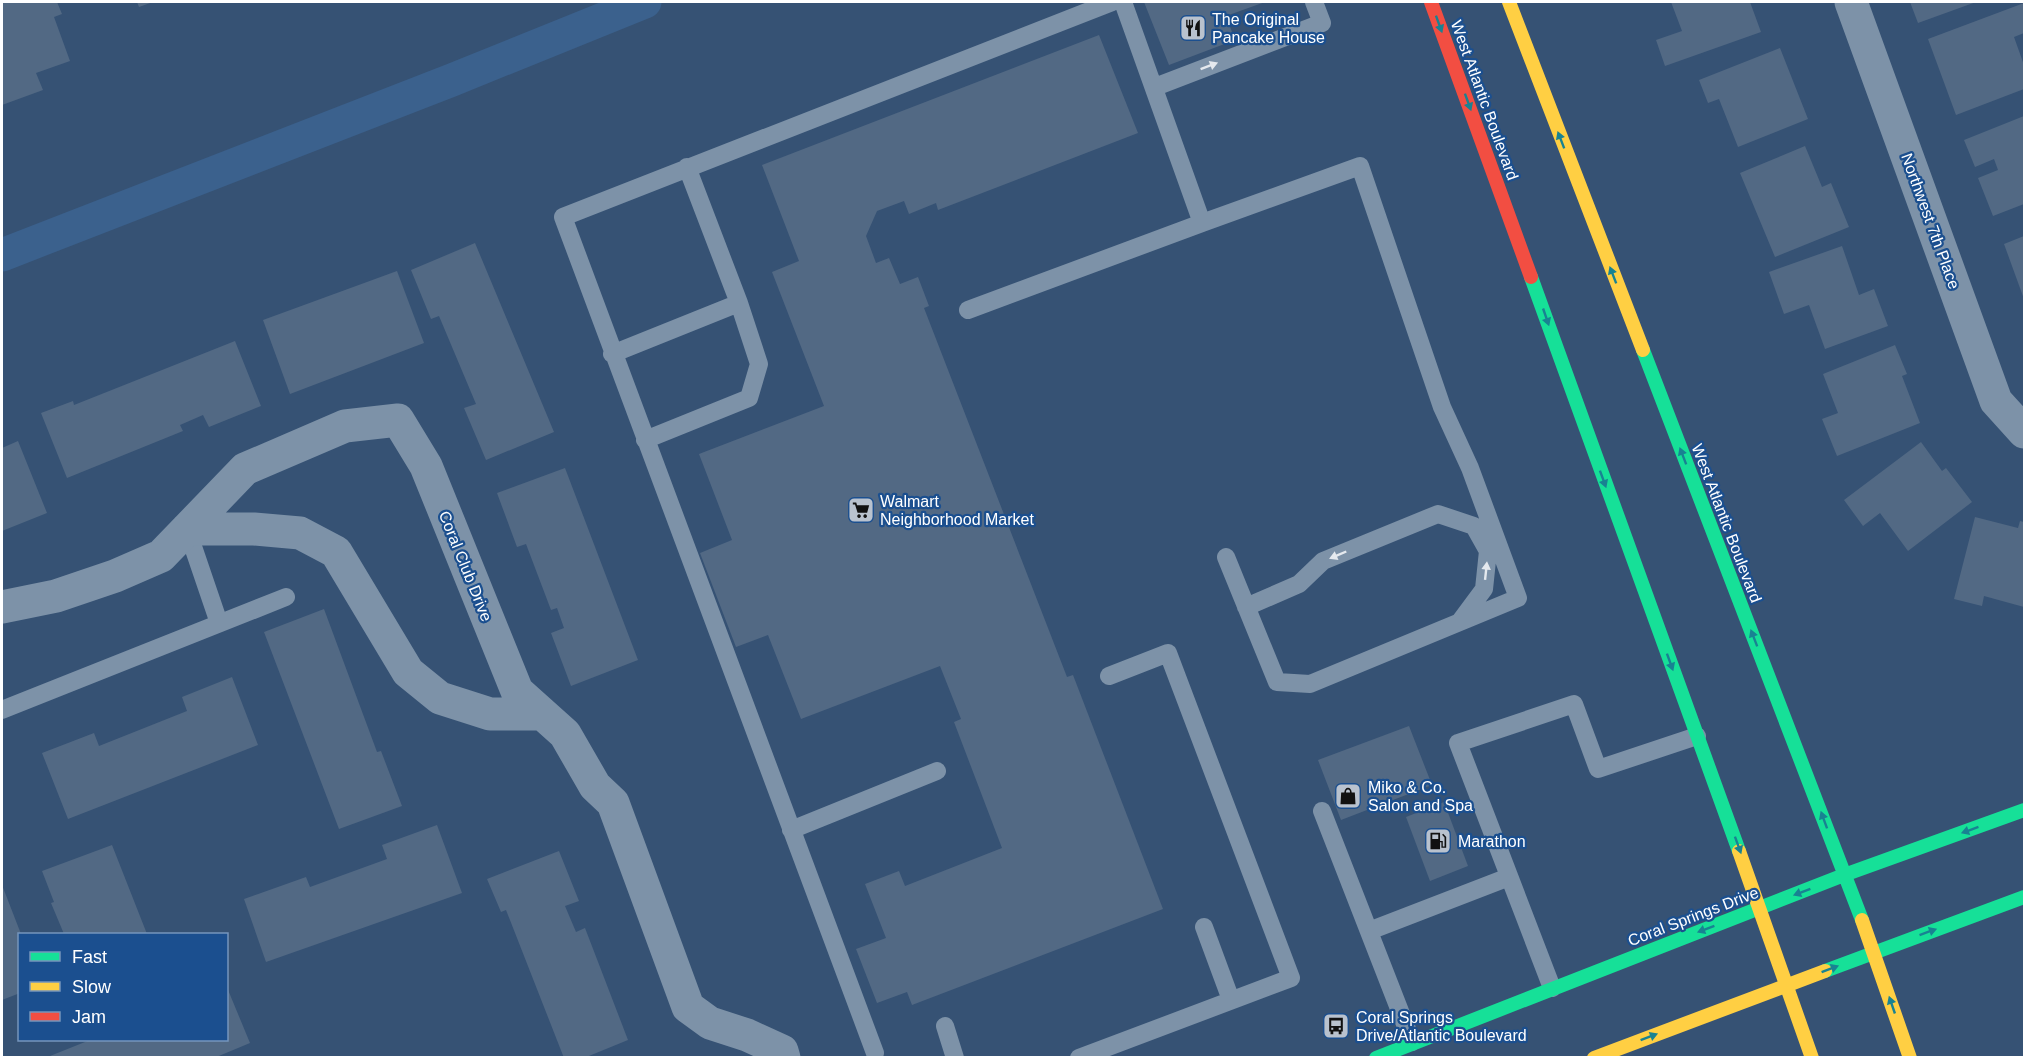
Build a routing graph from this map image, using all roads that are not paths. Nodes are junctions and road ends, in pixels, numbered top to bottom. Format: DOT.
graph roads {
  1 [pos="1112,2"];
  2 [pos="1123,2"];
  3 [pos="1314,2"];
  4 [pos="1431,2"];
  5 [pos="1509,2"];
  6 [pos="1851,2"];
  7 [pos="1155,87"];
  8 [pos="687,167"];
  9 [pos="1202,223"];
  10 [pos="739,303"];
  11 [pos="968,310"];
  12 [pos="612,354"];
  13 [pos="2025,432"];
  14 [pos="645,440"];
  15 [pos="187,529"];
  16 [pos="1226,557"];
  17 [pos="286,597"];
  18 [pos="2,607"];
  19 [pos="1246,607"];
  20 [pos="1460,622"];
  21 [pos="219,623"];
  22 [pos="1108,676"];
  23 [pos="2,710"];
  24 [pos="542,714"];
  25 [pos="1697,736"];
  26 [pos="937,771"];
  27 [pos="2025,810"];
  28 [pos="1322,811"];
  29 [pos="791,830"];
  30 [pos="1844,875"];
  31 [pos="1509,877"];
  32 [pos="2025,897"];
  33 [pos="1760,908"];
  34 [pos="1204,927"];
  35 [pos="1369,931"];
  36 [pos="1874,952"];
  37 [pos="1787,986"];
  38 [pos="1552,988"];
  39 [pos="1231,1000"];
  40 [pos="945,1026"];
  41 [pos="1412,1042"];
  42 [pos="874,1053"];
  43 [pos="784,1058"];
  44 [pos="955,1058"];
  45 [pos="1079,1058"];
  46 [pos="1376,1058"];
  47 [pos="1594,1058"];
  48 [pos="1812,1058"];
  49 [pos="1910,1058"];
  1 -- 8 [label="lane"];
  2 -- 7 [label="lane"];
  7 -- 3 [label="lane, one-way"];
  4 -- 25 [label="main road, West Atlantic Boulevard, one-way"];
  30 -- 5 [label="main road, West Atlantic Boulevard, one-way"];
  6 -- 13 [label="street, Northwest 7th Place"];
  7 -- 9 [label="lane"];
  8 -- 10 [label="lane"];
  8 -- 12 [label="lane"];
  9 -- 11 [label="lane"];
  9 -- 20 [label="lane"];
  10 -- 12 [label="lane"];
  10 -- 14 [label="lane"];
  12 -- 14 [label="lane"];
  14 -- 29 [label="lane"];
  15 -- 18 [label="street, Coral Club Drive"];
  15 -- 21 [label="lane"];
  15 -- 24 [label="street"];
  15 -- 24 [label="street, Coral Club Drive"];
  16 -- 19 [label="lane"];
  17 -- 21 [label="lane"];
  19 -- 20 [label="lane"];
  20 -- 19 [label="lane, one-way"];
  21 -- 23 [label="lane"];
  22 -- 39 [label="lane"];
  24 -- 43 [label="street, Coral Club Drive"];
  25 -- 31 [label="lane"];
  25 -- 33 [label="main road, West Atlantic Boulevard, one-way"];
  26 -- 29 [label="lane"];
  27 -- 30 [label="main road, Coral Springs Drive, one-way"];
  28 -- 35 [label="lane"];
  29 -- 42 [label="lane"];
  30 -- 33 [label="main road, Coral Springs Drive, one-way"];
  30 -- 36 [label="main road, West Atlantic Boulevard"];
  31 -- 35 [label="lane"];
  31 -- 38 [label="lane"];
  36 -- 32 [label="main road, one-way"];
  33 -- 37 [label="main road, West Atlantic Boulevard"];
  33 -- 38 [label="main road, Coral Springs Drive, one-way"];
  34 -- 39 [label="lane"];
  35 -- 41 [label="lane"];
  37 -- 36 [label="main road, one-way"];
  49 -- 36 [label="main road, West Atlantic Boulevard, one-way"];
  47 -- 37 [label="main road, one-way"];
  37 -- 48 [label="main road, West Atlantic Boulevard"];
  38 -- 41 [label="main road, Coral Springs Drive"];
  39 -- 45 [label="lane"];
  40 -- 44 [label="lane"];
  41 -- 46 [label="main road, Coral Springs Drive"];
}
